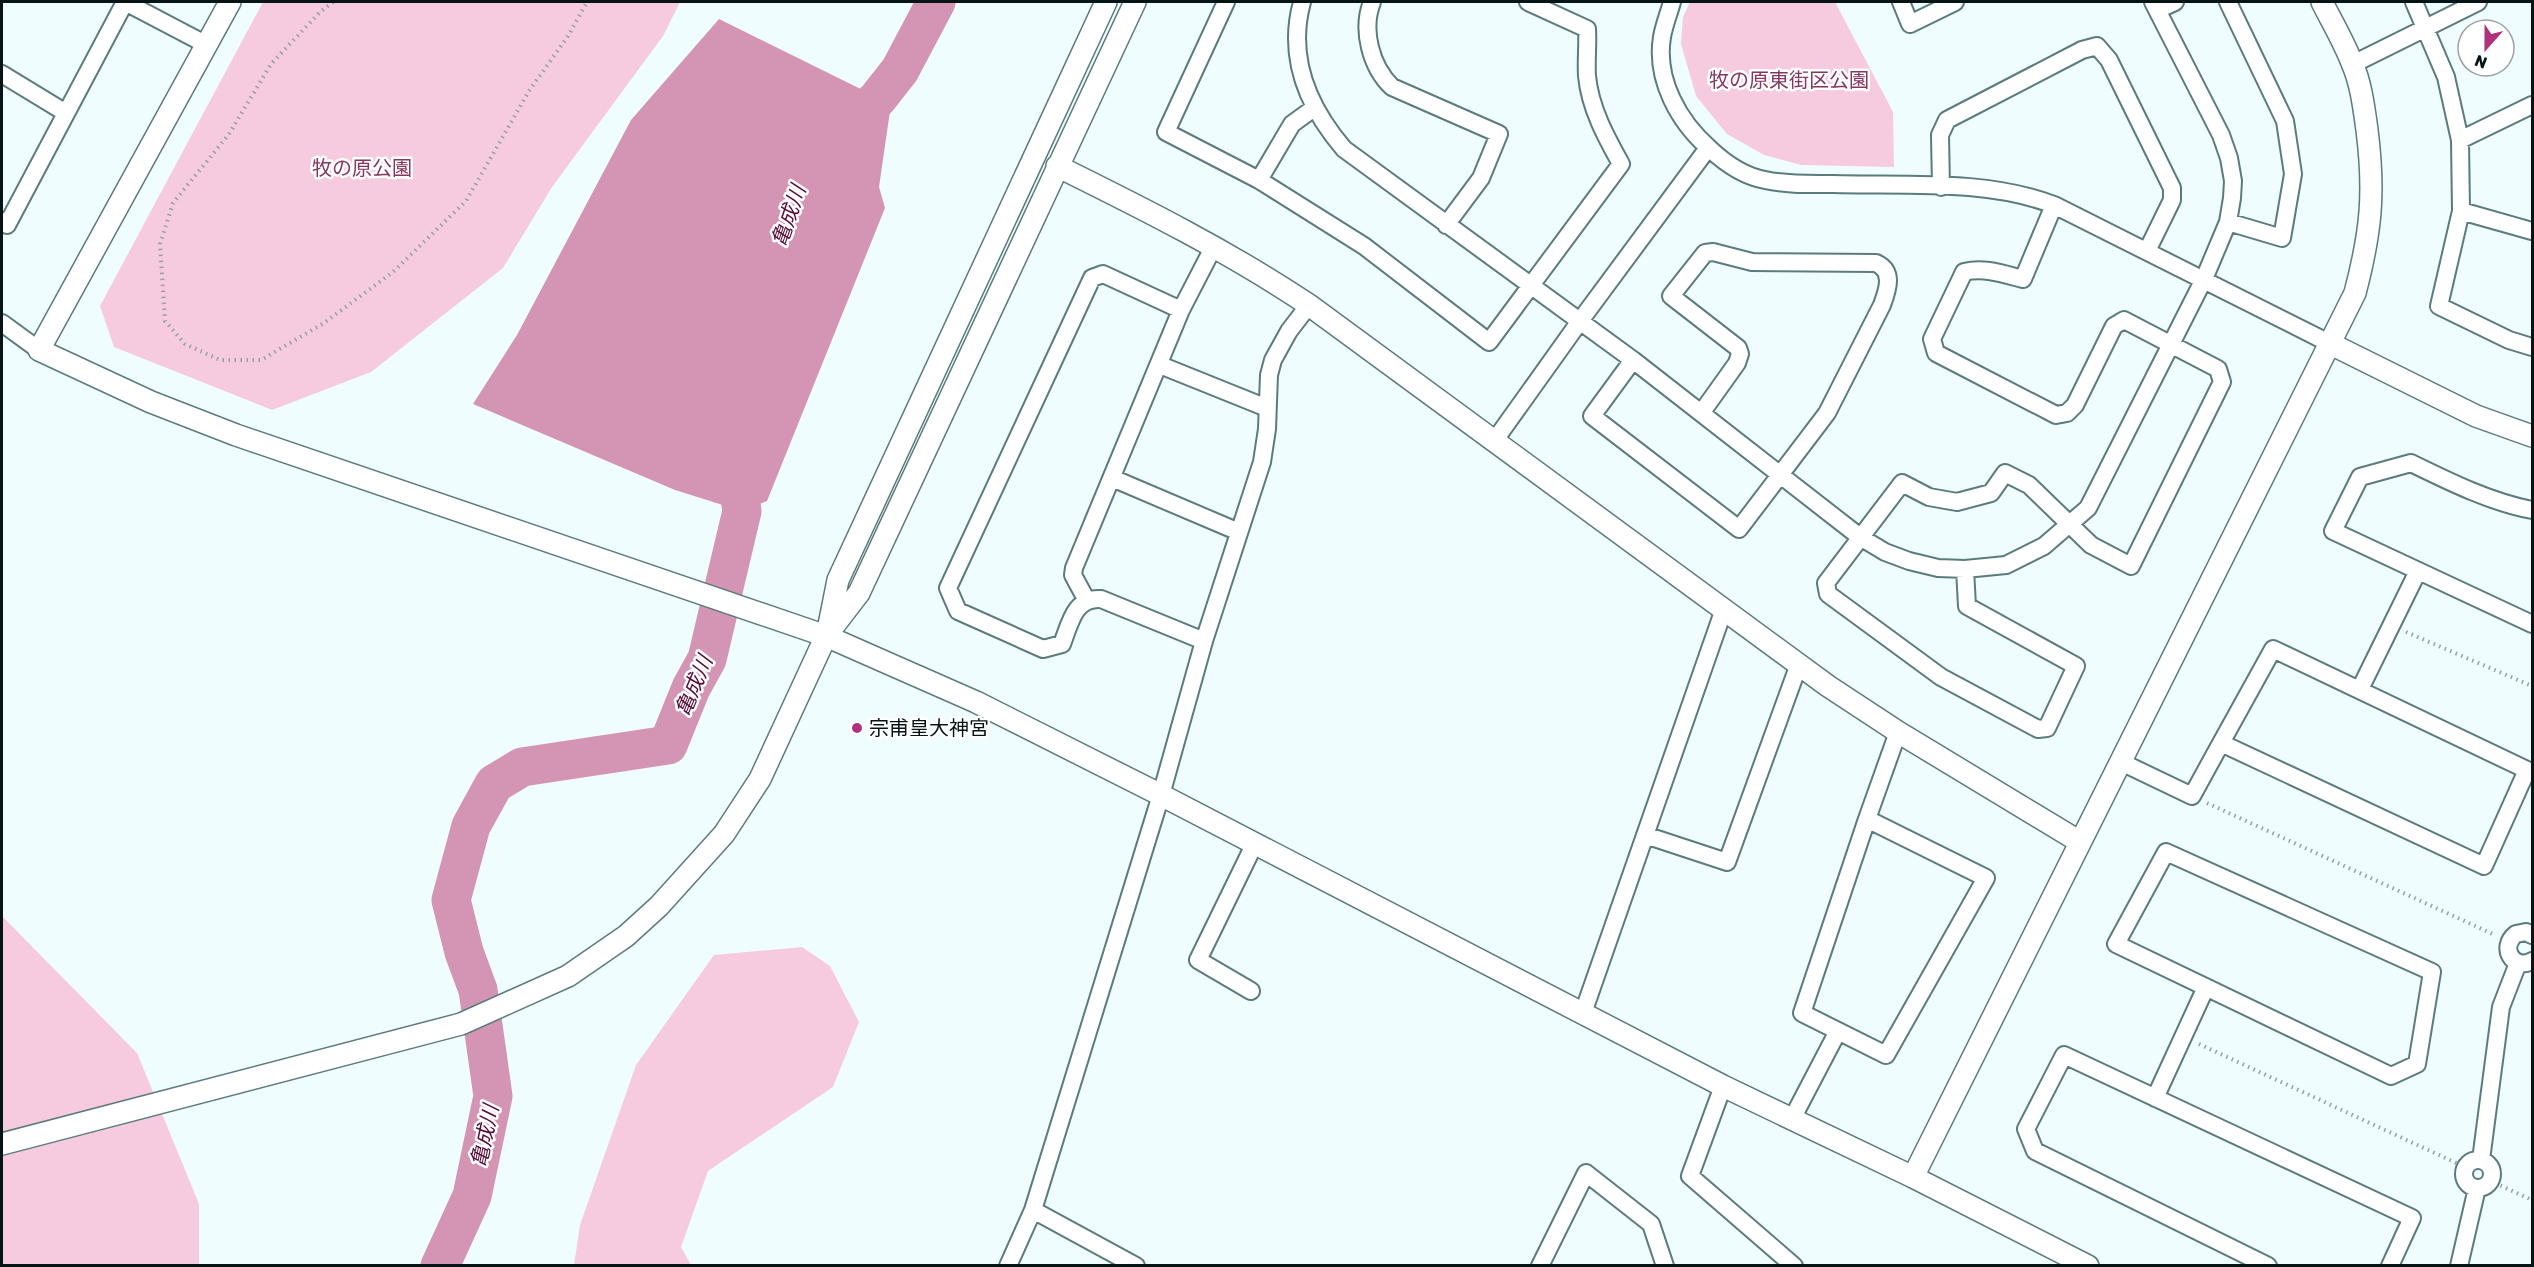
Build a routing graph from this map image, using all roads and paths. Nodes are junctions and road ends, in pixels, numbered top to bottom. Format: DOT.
graph roads {
  1 [pos="230,2"];
  2 [pos="333,2"];
  3 [pos="588,2"];
  4 [pos="1106,2"];
  5 [pos="1135,2"];
  6 [pos="1226,2"];
  7 [pos="1302,2"];
  8 [pos="1372,2"];
  9 [pos="1528,2"];
  10 [pos="1672,2"];
  11 [pos="1901,2"];
  12 [pos="1955,2"];
  13 [pos="2175,2"];
  14 [pos="2228,2"];
  15 [pos="2322,2"];
  16 [pos="2414,2"];
  17 [pos="2478,2"];
  18 [pos="2155,6"];
  19 [pos="2427,27"];
  20 [pos="207,45"];
  21 [pos="2353,64"];
  22 [pos="2,74"];
  23 [pos="2532,105"];
  24 [pos="1314,108"];
  25 [pos="66,113"];
  26 [pos="2460,140"];
  27 [pos="1708,148"];
  28 [pos="1057,166"];
  29 [pos="1259,180"];
  30 [pos="1941,187"];
  31 [pos="2054,205"];
  32 [pos="2462,211"];
  33 [pos="2,221"];
  34 [pos="2228,222"];
  35 [pos="1446,225"];
  36 [pos="2532,231"];
  37 [pos="1214,246"];
  38 [pos="2147,251"];
  39 [pos="2204,279"];
  40 [pos="1531,285"];
  41 [pos="1309,304"];
  42 [pos="1181,310"];
  43 [pos="1580,321"];
  44 [pos="2,323"];
  45 [pos="2,336"];
  46 [pos="2171,344"];
  47 [pos="2331,344"];
  48 [pos="2532,347"];
  49 [pos="39,350"];
  50 [pos="1633,360"];
  51 [pos="1160,365"];
  52 [pos="1267,408"];
  53 [pos="1702,412"];
  54 [pos="2532,436"];
  55 [pos="1496,440"];
  56 [pos="1781,476"];
  57 [pos="1112,478"];
  58 [pos="2532,510"];
  59 [pos="2070,524"];
  60 [pos="1239,532"];
  61 [pos="1860,537"];
  62 [pos="1965,569"];
  63 [pos="2418,571"];
  64 [pos="1087,601"];
  65 [pos="1725,609"];
  66 [pos="2532,624"];
  67 [pos="2392,626"];
  68 [pos="826,636"];
  69 [pos="1204,641"];
  70 [pos="1799,664"];
  71 [pos="2532,687"];
  72 [pos="2360,689"];
  73 [pos="1898,732"];
  74 [pos="2221,743"];
  75 [pos="2121,762"];
  76 [pos="1161,795"];
  77 [pos="2192,796"];
  78 [pos="1867,819"];
  79 [pos="1645,835"];
  80 [pos="2080,842"];
  81 [pos="1255,843"];
  82 [pos="2532,934"];
  83 [pos="2509,942"];
  84 [pos="2525,962"];
  85 [pos="2206,987"];
  86 [pos="1251,991"];
  87 [pos="1583,1013"];
  88 [pos="1838,1031"];
  89 [pos="2184,1037"];
  90 [pos="1723,1086"];
  91 [pos="2155,1098"];
  92 [pos="1792,1119"];
  93 [pos="2,1144"];
  94 [pos="2481,1160"];
  95 [pos="2465,1167"];
  96 [pos="1913,1177"];
  97 [pos="2484,1185"];
  98 [pos="2532,1200"];
  99 [pos="1033,1210"];
  100 [pos="2392,1265"];
  101 [pos="1008,1266"];
  102 [pos="1136,1266"];
  103 [pos="1540,1266"];
  104 [pos="1665,1266"];
  105 [pos="1794,1266"];
  106 [pos="2088,1266"];
  107 [pos="2268,1266"];
  108 [pos="2459,1266"];
  1 -- 20 [label="street"];
  2 -- 3 [label="path"];
  4 -- 68 [label="street"];
  5 -- 28 [label="street"];
  6 -- 29 [label="street"];
  7 -- 24 [label="street"];
  8 -- 35 [label="street"];
  9 -- 40 [label="street"];
  10 -- 27 [label="street"];
  11 -- 12 [label="street"];
  13 -- 18 [label="street"];
  14 -- 34 [label="street"];
  15 -- 21 [label="street"];
  16 -- 19 [label="street"];
  17 -- 19 [label="street"];
  18 -- 34 [label="street"];
  19 -- 21 [label="street"];
  19 -- 26 [label="street"];
  20 -- 25 [label="street"];
  20 -- 49 [label="street"];
  21 -- 47 [label="street"];
  22 -- 25 [label="street"];
  23 -- 26 [label="street"];
  24 -- 29 [label="street"];
  24 -- 35 [label="street"];
  25 -- 33 [label="street"];
  26 -- 32 [label="street"];
  27 -- 30 [label="street"];
  27 -- 43 [label="street"];
  28 -- 37 [label="street"];
  28 -- 68 [label="street"];
  29 -- 40 [label="street"];
  30 -- 31 [label="street"];
  30 -- 38 [label="street"];
  31 -- 38 [label="street"];
  31 -- 46 [label="street"];
  32 -- 36 [label="street"];
  32 -- 48 [label="street"];
  34 -- 39 [label="street"];
  35 -- 40 [label="street"];
  37 -- 41 [label="street"];
  37 -- 42 [label="street"];
  38 -- 39 [label="street"];
  39 -- 46 [label="street"];
  39 -- 47 [label="street"];
  40 -- 43 [label="street"];
  41 -- 52 [label="street"];
  41 -- 55 [label="street"];
  42 -- 51 [label="street"];
  42 -- 64 [label="street"];
  43 -- 50 [label="street"];
  43 -- 55 [label="street"];
  44 -- 49 [label="street"];
  45 -- 49 [label="street"];
  46 -- 59 [label="street"];
  46 -- 59 [label="street"];
  47 -- 54 [label="street"];
  47 -- 75 [label="street"];
  49 -- 68 [label="street"];
  50 -- 53 [label="street"];
  50 -- 56 [label="street"];
  51 -- 52 [label="street"];
  51 -- 57 [label="street"];
  52 -- 60 [label="street"];
  53 -- 56 [label="street"];
  53 -- 56 [label="street"];
  55 -- 65 [label="street"];
  56 -- 61 [label="street"];
  57 -- 60 [label="street"];
  57 -- 64 [label="street"];
  58 -- 63 [label="street"];
  59 -- 61 [label="street"];
  59 -- 62 [label="street"];
  60 -- 69 [label="street"];
  61 -- 62 [label="street"];
  61 -- 62 [label="street"];
  63 -- 66 [label="street"];
  63 -- 67 [label="street"];
  64 -- 69 [label="street"];
  65 -- 70 [label="street"];
  65 -- 79 [label="street"];
  67 -- 71 [label="path"];
  67 -- 72 [label="street"];
  68 -- 76 [label="street"];
  68 -- 93 [label="street"];
  69 -- 76 [label="street"];
  70 -- 73 [label="street"];
  70 -- 79 [label="street"];
  72 -- 74 [label="street"];
  72 -- 74 [label="street"];
  73 -- 78 [label="street"];
  73 -- 80 [label="street"];
  74 -- 77 [label="street"];
  75 -- 77 [label="street"];
  75 -- 80 [label="street"];
  76 -- 81 [label="street"];
  76 -- 99 [label="street"];
  77 -- 83 [label="path"];
  78 -- 88 [label="street"];
  78 -- 88 [label="street"];
  79 -- 87 [label="street"];
  80 -- 96 [label="street"];
  81 -- 86 [label="street"];
  81 -- 87 [label="street"];
  82 -- 83 [label="street"];
  83 -- 84 [label="street"];
  84 -- 94 [label="street"];
  85 -- 85 [label="street"];
  85 -- 89 [label="street"];
  87 -- 90 [label="street"];
  88 -- 92 [label="street"];
  89 -- 91 [label="street"];
  89 -- 95 [label="path"];
  90 -- 92 [label="street"];
  90 -- 105 [label="street"];
  91 -- 100 [label="street"];
  91 -- 107 [label="street"];
  92 -- 96 [label="street"];
  94 -- 95 [label="street"];
  94 -- 97 [label="street"];
  95 -- 97 [label="street"];
  96 -- 106 [label="street"];
  97 -- 98 [label="path"];
  97 -- 108 [label="street"];
  99 -- 101 [label="street"];
  99 -- 102 [label="street"];
  103 -- 104 [label="street"];
}
